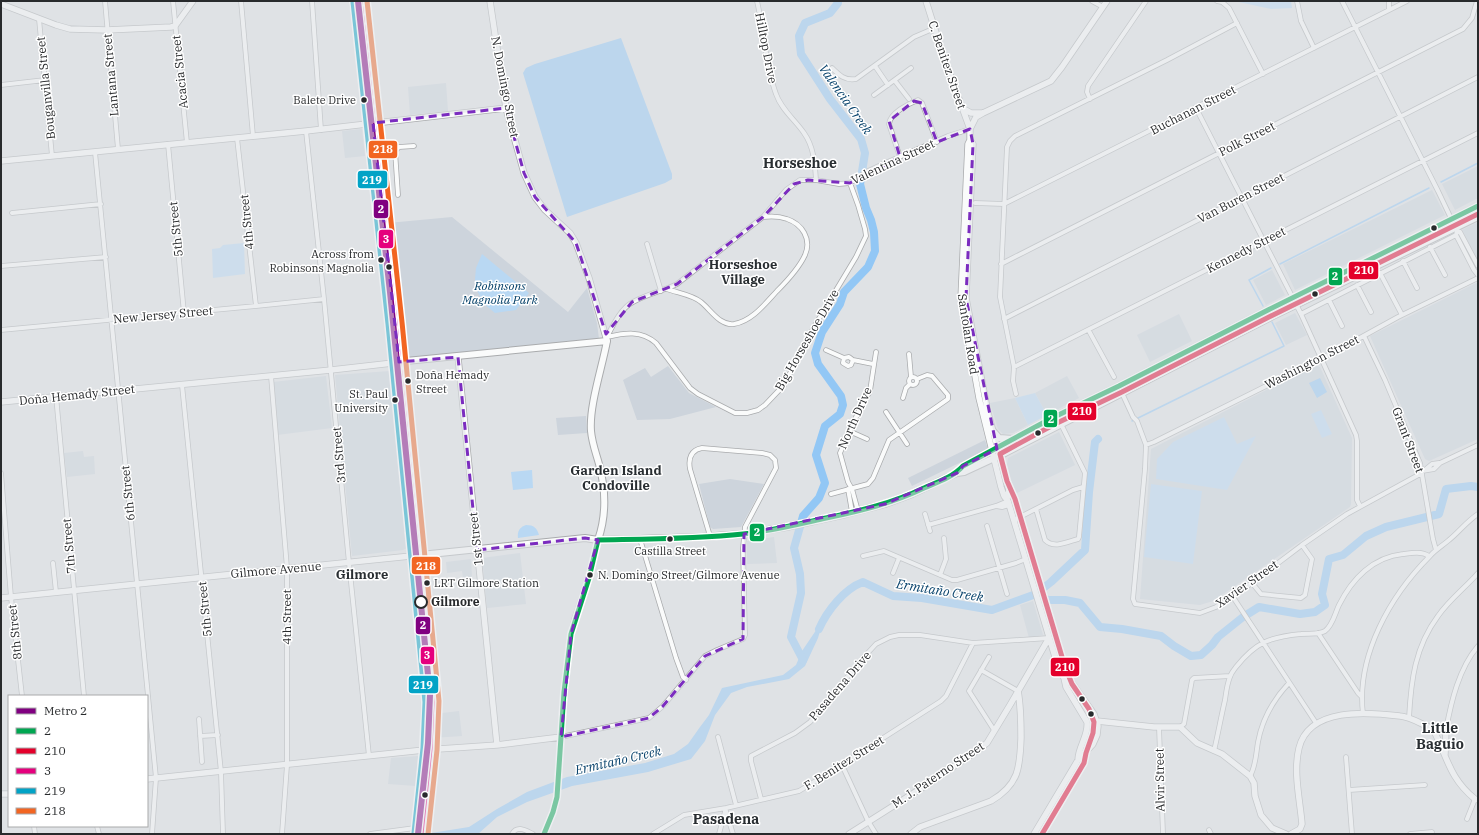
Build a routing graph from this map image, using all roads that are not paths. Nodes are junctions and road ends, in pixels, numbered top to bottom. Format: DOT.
graph roads {
  1 [pos="105,1"];
  2 [pos="173,1"];
  3 [pos="193,1"];
  4 [pos="240,1"];
  5 [pos="312,1"];
  6 [pos="354,1"];
  7 [pos="360,1"];
  8 [pos="490,1"];
  9 [pos="757,1"];
  10 [pos="926,1"];
  11 [pos="1092,1"];
  12 [pos="1107,1"];
  13 [pos="1146,1"];
  14 [pos="1217,1"];
  15 [pos="1297,1"];
  16 [pos="1342,1"];
  17 [pos="1388,1"];
  18 [pos="1407,1"];
  19 [pos="1477,1"];
  20 [pos="1,4"];
  21 [pos="1103,7"];
  22 [pos="1389,10"];
  23 [pos="39,19"];
  24 [pos="1237,24"];
  25 [pos="175,26"];
  26 [pos="935,28"];
  27 [pos="1355,28"];
  28 [pos="108,30"];
  29 [pos="1314,48"];
  30 [pos="875,66"];
  31 [pos="832,68"];
  32 [pos="911,68"];
  33 [pos="1378,72"];
  34 [pos="1263,74"];
  35 [pos="1478,77"];
  36 [pos="45,80"];
  37 [pos="895,80"];
  38 [pos="1,85"];
  39 [pos="888,85"];
  40 [pos="874,95"];
  41 [pos="909,99"];
  42 [pos="1090,99"];
  43 [pos="506,108"];
  44 [pos="962,108"];
  45 [pos="1196,108"];
  46 [pos="983,113"];
  47 [pos="1401,117"];
  48 [pos="371,123"];
  49 [pos="970,129"];
  50 [pos="321,130"];
  51 [pos="306,131"];
  52 [pos="1478,133"];
  53 [pos="253,136"];
  54 [pos="237,138"];
  55 [pos="970,140"];
  56 [pos="937,142"];
  57 [pos="187,143"];
  58 [pos="168,144"];
  59 [pos="414,146"];
  60 [pos="118,149"];
  61 [pos="395,151"];
  62 [pos="95,152"];
  63 [pos="380,153"];
  64 [pos="1219,154"];
  65 [pos="52,156"];
  66 [pos="900,157"];
  67 [pos="1,161"];
  68 [pos="1423,161"];
  69 [pos="816,180"];
  70 [pos="850,183"];
  71 [pos="398,195"];
  72 [pos="1242,197"];
  73 [pos="975,203"];
  74 [pos="101,204"];
  75 [pos="1004,204"];
  76 [pos="1478,206"];
  77 [pos="12,213"];
  78 [pos="763,217"];
  79 [pos="1477,218"];
  80 [pos="1452,219"];
  81 [pos="1456,231"];
  82 [pos="1264,241"];
  83 [pos="647,244"];
  84 [pos="1430,247"];
  85 [pos="106,257"];
  86 [pos="1403,261"];
  87 [pos="1001,264"];
  88 [pos="1,266"];
  89 [pos="1478,266"];
  90 [pos="1380,273"];
  91 [pos="1445,275"];
  92 [pos="1478,275"];
  93 [pos="1478,278"];
  94 [pos="1357,285"];
  95 [pos="1417,288"];
  96 [pos="667,289"];
  97 [pos="661,291"];
  98 [pos="324,298"];
  99 [pos="1293,298"];
  100 [pos="1329,300"];
  101 [pos="1296,305"];
  102 [pos="256,306"];
  103 [pos="1371,312"];
  104 [pos="184,313"];
  105 [pos="1301,314"];
  106 [pos="1402,316"];
  107 [pos="1004,319"];
  108 [pos="111,320"];
  109 [pos="1342,326"];
  110 [pos="1,330"];
  111 [pos="1089,331"];
  112 [pos="1364,336"];
  113 [pos="607,339"];
  114 [pos="826,350"];
  115 [pos="876,352"];
  116 [pos="909,354"];
  117 [pos="458,357"];
  118 [pos="844,358"];
  119 [pos="1321,358"];
  120 [pos="853,360"];
  121 [pos="396,362"];
  122 [pos="873,364"];
  123 [pos="1014,367"];
  124 [pos="331,370"];
  125 [pos="271,376"];
  126 [pos="911,377"];
  127 [pos="1114,377"];
  128 [pos="917,379"];
  129 [pos="910,384"];
  130 [pos="182,385"];
  131 [pos="118,391"];
  132 [pos="1122,393"];
  133 [pos="1016,394"];
  134 [pos="56,396"];
  135 [pos="903,398"];
  136 [pos="1,402"];
  137 [pos="886,412"];
  138 [pos="1061,424"];
  139 [pos="992,430"];
  140 [pos="850,431"];
  141 [pos="900,433"];
  142 [pos="1015,438"];
  143 [pos="867,439"];
  144 [pos="907,444"];
  145 [pos="1146,445"];
  146 [pos="1478,446"];
  147 [pos="996,453"];
  148 [pos="1423,471"];
  149 [pos="1,473"];
  150 [pos="1083,487"];
  151 [pos="850,490"];
  152 [pos="831,494"];
  153 [pos="1008,502"];
  154 [pos="1360,506"];
  155 [pos="1036,509"];
  156 [pos="855,512"];
  157 [pos="925,514"];
  158 [pos="1478,514"];
  159 [pos="1014,520"];
  160 [pos="928,526"];
  161 [pos="987,526"];
  162 [pos="930,531"];
  163 [pos="744,534"];
  164 [pos="710,536"];
  165 [pos="944,538"];
  166 [pos="640,539"];
  167 [pos="598,540"];
  168 [pos="1302,545"];
  169 [pos="477,550"];
  170 [pos="1436,550"];
  171 [pos="418,555"];
  172 [pos="411,556"];
  173 [pos="863,556"];
  174 [pos="1429,556"];
  175 [pos="899,558"];
  176 [pos="1026,559"];
  177 [pos="53,563"];
  178 [pos="349,563"];
  179 [pos="287,568"];
  180 [pos="999,568"];
  181 [pos="893,573"];
  182 [pos="1478,573"];
  183 [pos="940,575"];
  184 [pos="202,578"];
  185 [pos="1252,583"];
  186 [pos="137,584"];
  187 [pos="74,590"];
  188 [pos="56,592"];
  189 [pos="1007,594"];
  190 [pos="11,597"];
  191 [pos="1233,597"];
  192 [pos="1,598"];
  193 [pos="1318,633"];
  194 [pos="1049,638"];
  195 [pos="1263,642"];
  196 [pos="973,643"];
  197 [pos="1478,646"];
  198 [pos="989,657"];
  199 [pos="981,670"];
  200 [pos="1230,676"];
  201 [pos="1064,678"];
  202 [pos="686,680"];
  203 [pos="1289,683"];
  204 [pos="1018,691"];
  205 [pos="22,695"];
  206 [pos="84,695"];
  207 [pos="148,695"];
  208 [pos="148,696"];
  209 [pos="1362,697"];
  210 [pos="1363,714"];
  211 [pos="1410,718"];
  212 [pos="199,719"];
  213 [pos="1097,721"];
  214 [pos="1316,723"];
  215 [pos="1159,727"];
  216 [pos="1180,727"];
  217 [pos="1433,729"];
  218 [pos="994,730"];
  219 [pos="1446,730"];
  220 [pos="218,735"];
  221 [pos="200,736"];
  222 [pos="561,737"];
  223 [pos="718,737"];
  224 [pos="497,745"];
  225 [pos="427,750"];
  226 [pos="1214,751"];
  227 [pos="1444,754"];
  228 [pos="369,756"];
  229 [pos="1346,757"];
  230 [pos="1078,760"];
  231 [pos="202,762"];
  232 [pos="287,764"];
  233 [pos="842,765"];
  234 [pos="221,772"];
  235 [pos="1250,776"];
  236 [pos="156,778"];
  237 [pos="148,780"];
  238 [pos="1425,785"];
  239 [pos="1349,790"];
  240 [pos="761,799"];
  241 [pos="1477,799"];
  242 [pos="736,805"];
  243 [pos="726,809"];
  244 [pos="1467,819"];
  245 [pos="868,821"];
  246 [pos="415,832"];
  247 [pos="1277,832"];
  248 [pos="1432,832"];
  249 [pos="152,834"];
  250 [pos="223,834"];
  251 [pos="282,834"];
  252 [pos="370,834"];
  253 [pos="421,834"];
  254 [pos="512,834"];
  255 [pos="533,834"];
  256 [pos="544,834"];
  257 [pos="654,834"];
  258 [pos="719,834"];
  259 [pos="733,834"];
  260 [pos="849,834"];
  261 [pos="876,834"];
  262 [pos="911,834"];
  263 [pos="1034,834"];
  264 [pos="1163,834"];
  265 [pos="1286,834"];
  266 [pos="1291,834"];
  267 [pos="1352,834"];
  268 [pos="1410,834"];
  1 -- 28 [label="street, Lantana Street"];
  2 -- 25 [label="street, Acacia Street"];
  3 -- 25 [label="main road"];
  4 -- 53 [label="street"];
  5 -- 50 [label="street"];
  6 -- 48 [label="main road"];
  7 -- 48 [label="main road"];
  8 -- 43 [label="main road, N. Domingo Street"];
  9 -- 69 [label="street, Hilltop Drive"];
  10 -- 26 [label="main road, C. Benitez Street"];
  11 -- 21 [label="street"];
  12 -- 21 [label="main road"];
  13 -- 42 [label="street"];
  14 -- 24 [label="street"];
  15 -- 29 [label="street"];
  16 -- 27 [label="street"];
  17 -- 22 [label="street"];
  18 -- 22 [label="street, Buchanan Street"];
  19 -- 33 [label="street, Polk Street"];
  20 -- 23 [label="main road"];
  21 -- 46 [label="main road"];
  22 -- 27 [label="street, Buchanan Street"];
  23 -- 28 [label="main road"];
  23 -- 36 [label="street, Bouganvilla Street"];
  24 -- 34 [label="street"];
  24 -- 42 [label="street"];
  25 -- 28 [label="main road"];
  25 -- 57 [label="street, Acacia Street"];
  26 -- 30 [label="street"];
  26 -- 44 [label="main road, C. Benitez Street"];
  27 -- 29 [label="street, Buchanan Street"];
  27 -- 33 [label="street"];
  28 -- 60 [label="street, Lantana Street"];
  29 -- 34 [label="street, Buchanan Street"];
  30 -- 31 [label="street"];
  30 -- 39 [label="street"];
  32 -- 37 [label="street"];
  33 -- 47 [label="street"];
  33 -- 64 [label="street, Polk Street"];
  34 -- 45 [label="street, Buchanan Street"];
  35 -- 47 [label="street, Van Buren Street"];
  36 -- 38 [label="street"];
  36 -- 65 [label="street, Bouganvilla Street"];
  37 -- 39 [label="street"];
  37 -- 41 [label="street"];
  39 -- 40 [label="street"];
  42 -- 75 [label="street"];
  43 -- 48 [label="main road"];
  43 -- 113 [label="main road, N. Domingo Street"];
  44 -- 46 [label="main road"];
  44 -- 49 [label="main road, C. Benitez Street"];
  45 -- 64 [label="street"];
  45 -- 75 [label="street, Buchanan Street"];
  46 -- 49 [label="main road"];
  47 -- 68 [label="street"];
  47 -- 72 [label="street, Van Buren Street"];
  48 -- 50 [label="main road"];
  48 -- 63 [label="main road"];
  48 -- 121 [label="main road"];
  49 -- 55 [label="main road, Santolan Road"];
  49 -- 56 [label="street, Valentina Street"];
  50 -- 51 [label="main road"];
  51 -- 53 [label="main road"];
  51 -- 98 [label="street, 3rd Street"];
  52 -- 68 [label="street, Kennedy Street"];
  53 -- 54 [label="main road"];
  54 -- 57 [label="main road"];
  54 -- 102 [label="street, 4th Street"];
  55 -- 139 [label="main road, Santolan Road"];
  55 -- 147 [label="main road, Santolan Road"];
  56 -- 66 [label="street, Valentina Street"];
  56 -- 66 [label="street"];
  57 -- 58 [label="main road"];
  58 -- 60 [label="main road"];
  58 -- 104 [label="street, 5th Street"];
  59 -- 61 [label="street"];
  60 -- 62 [label="main road"];
  61 -- 63 [label="street"];
  61 -- 71 [label="street"];
  62 -- 65 [label="main road"];
  62 -- 74 [label="street, 6th Street"];
  63 -- 121 [label="main road"];
  64 -- 72 [label="street"];
  64 -- 87 [label="street, Polk Street"];
  65 -- 67 [label="main road"];
  66 -- 70 [label="street, Valentina Street"];
  68 -- 80 [label="street"];
  68 -- 82 [label="street, Kennedy Street"];
  69 -- 70 [label="street, Valentina Street"];
  69 -- 78 [label="street, Valentina Street"];
  70 -- 113 [label="street, Big Horseshoe Drive"];
  72 -- 82 [label="street"];
  72 -- 107 [label="street, Van Buren Street"];
  73 -- 75 [label="street, Buchanan Street"];
  74 -- 77 [label="street"];
  74 -- 85 [label="street, 6th Street"];
  75 -- 87 [label="street"];
  76 -- 80 [label="main road"];
  78 -- 96 [label="street, Valentina Street"];
  78 -- 96 [label="street"];
  79 -- 81 [label="main road"];
  80 -- 81 [label="street"];
  80 -- 99 [label="main road"];
  81 -- 84 [label="street"];
  81 -- 89 [label="street"];
  81 -- 92 [label="street"];
  81 -- 101 [label="main road"];
  82 -- 99 [label="street"];
  82 -- 111 [label="street, Kennedy Street"];
  83 -- 97 [label="street"];
  84 -- 86 [label="street"];
  84 -- 91 [label="street"];
  85 -- 88 [label="street"];
  85 -- 108 [label="street, 6th Street"];
  86 -- 90 [label="street"];
  86 -- 95 [label="street"];
  87 -- 107 [label="street"];
  90 -- 94 [label="street"];
  90 -- 106 [label="street"];
  93 -- 106 [label="street, Washington Street"];
  94 -- 100 [label="street"];
  94 -- 103 [label="street"];
  96 -- 97 [label="street, Valentina Street"];
  97 -- 113 [label="street, Valentina Street"];
  98 -- 102 [label="street, New Jersey Street"];
  98 -- 124 [label="street, 3rd Street"];
  99 -- 101 [label="street"];
  99 -- 142 [label="main road"];
  100 -- 105 [label="street"];
  100 -- 109 [label="street"];
  101 -- 105 [label="street"];
  101 -- 132 [label="main road"];
  102 -- 104 [label="street, New Jersey Street"];
  104 -- 108 [label="street, New Jersey Street"];
  105 -- 119 [label="street"];
  106 -- 112 [label="street, Washington Street"];
  107 -- 123 [label="street"];
  108 -- 110 [label="street, New Jersey Street"];
  108 -- 131 [label="street, 6th Street"];
  111 -- 123 [label="street, Kennedy Street"];
  111 -- 127 [label="street"];
  112 -- 119 [label="street, Washington Street"];
  112 -- 148 [label="street, Grant Street"];
  113 -- 117 [label="main road, Doña Hemady Street"];
  113 -- 167 [label="main road, N. Domingo Street"];
  114 -- 118 [label="street"];
  115 -- 122 [label="street, North Drive"];
  116 -- 126 [label="street"];
  117 -- 121 [label="main road, Doña Hemady Street"];
  117 -- 169 [label="main road, 1st Street"];
  118 -- 120 [label="street"];
  118 -- 120 [label="street"];
  119 -- 145 [label="street, Washington Street"];
  119 -- 154 [label="street"];
  120 -- 122 [label="street"];
  121 -- 124 [label="main road, Doña Hemady Street"];
  121 -- 171 [label="main road"];
  121 -- 172 [label="main road"];
  122 -- 140 [label="street, North Drive"];
  123 -- 133 [label="street"];
  124 -- 125 [label="main road, Doña Hemady Street"];
  124 -- 178 [label="street, 3rd Street"];
  125 -- 130 [label="main road, Doña Hemady Street"];
  125 -- 179 [label="street, 4th Street"];
  126 -- 128 [label="street"];
  126 -- 129 [label="street"];
  128 -- 129 [label="street"];
  128 -- 141 [label="street"];
  129 -- 135 [label="street"];
  130 -- 131 [label="main road, Doña Hemady Street"];
  130 -- 184 [label="street, 5th Street"];
  131 -- 134 [label="main road, Doña Hemady Street"];
  131 -- 186 [label="street, 6th Street"];
  132 -- 138 [label="main road"];
  132 -- 145 [label="street, Xavier Street"];
  134 -- 136 [label="main road, Doña Hemady Street"];
  134 -- 187 [label="street, 7th Street"];
  137 -- 141 [label="street"];
  138 -- 147 [label="main road"];
  138 -- 150 [label="street"];
  139 -- 142 [label="main road"];
  139 -- 147 [label="main road, Santolan Road"];
  140 -- 143 [label="street"];
  140 -- 151 [label="street, North Drive"];
  141 -- 144 [label="street"];
  141 -- 151 [label="street"];
  142 -- 147 [label="main road"];
  145 -- 191 [label="street, Xavier Street"];
  146 -- 148 [label="street, Xavier Street"];
  147 -- 153 [label="main road, Santolan Road"];
  147 -- 156 [label="main road, Gilmore Avenue"];
  148 -- 154 [label="street, Xavier Street"];
  148 -- 170 [label="street, Grant Street"];
  149 -- 190 [label="street, 8th Street"];
  150 -- 155 [label="street"];
  150 -- 155 [label="street"];
  151 -- 152 [label="street"];
  151 -- 156 [label="street, North Drive"];
  153 -- 159 [label="main road, Santolan Road"];
  153 -- 160 [label="street"];
  154 -- 168 [label="street, Xavier Street"];
  155 -- 159 [label="street"];
  156 -- 163 [label="main road, Gilmore Avenue"];
  157 -- 160 [label="street"];
  158 -- 170 [label="street"];
  159 -- 176 [label="main road, Santolan Road"];
  160 -- 162 [label="street"];
  161 -- 180 [label="street"];
  163 -- 164 [label="main road, Gilmore Avenue"];
  163 -- 164 [label="street"];
  163 -- 202 [label="street"];
  164 -- 166 [label="main road, Gilmore Avenue"];
  165 -- 183 [label="street"];
  166 -- 167 [label="main road, Gilmore Avenue"];
  166 -- 202 [label="street"];
  167 -- 169 [label="main road, Gilmore Avenue"];
  167 -- 222 [label="main road, N. Domingo Street"];
  168 -- 185 [label="street, Xavier Street"];
  168 -- 185 [label="street"];
  169 -- 171 [label="main road, Gilmore Avenue"];
  169 -- 224 [label="main road, 1st Street"];
  170 -- 174 [label="street"];
  171 -- 172 [label="main road, Gilmore Avenue"];
  171 -- 225 [label="main road"];
  172 -- 178 [label="main road, Gilmore Avenue"];
  172 -- 225 [label="main road"];
  173 -- 175 [label="street"];
  174 -- 193 [label="street"];
  174 -- 209 [label="street"];
  175 -- 181 [label="street"];
  175 -- 183 [label="street"];
  176 -- 180 [label="street"];
  176 -- 194 [label="main road, Santolan Road"];
  177 -- 188 [label="street"];
  178 -- 179 [label="main road, Gilmore Avenue"];
  178 -- 228 [label="street, 3rd Street"];
  179 -- 184 [label="main road, Gilmore Avenue"];
  179 -- 232 [label="street, 4th Street"];
  180 -- 183 [label="street"];
  180 -- 189 [label="street"];
  182 -- 211 [label="street"];
  184 -- 186 [label="main road, Gilmore Avenue"];
  184 -- 220 [label="street, 5th Street"];
  185 -- 191 [label="street, Xavier Street"];
  186 -- 187 [label="main road, Gilmore Avenue"];
  186 -- 207 [label="street, 6th Street"];
  187 -- 188 [label="main road, Gilmore Avenue"];
  187 -- 206 [label="street, 7th Street"];
  188 -- 190 [label="main road, Gilmore Avenue"];
  190 -- 192 [label="main road, Gilmore Avenue"];
  190 -- 205 [label="street, 8th Street"];
  191 -- 195 [label="street"];
  193 -- 195 [label="street"];
  193 -- 209 [label="street"];
  194 -- 196 [label="street, Pasadena Drive"];
  194 -- 201 [label="main road, Santolan Road"];
  194 -- 204 [label="main road, M. J. Paterno Street"];
  195 -- 200 [label="street"];
  195 -- 203 [label="street"];
  196 -- 233 [label="street, F. Benitez Street"];
  196 -- 240 [label="street, Pasadena Drive"];
  197 -- 219 [label="street"];
  198 -- 199 [label="street"];
  199 -- 204 [label="street"];
  199 -- 218 [label="street"];
  200 -- 216 [label="street"];
  200 -- 226 [label="street"];
  201 -- 213 [label="main road, Santolan Road"];
  201 -- 230 [label="main road, Santolan Road"];
  202 -- 222 [label="street"];
  203 -- 214 [label="street"];
  203 -- 235 [label="street"];
  204 -- 218 [label="main road, M. J. Paterno Street"];
  204 -- 262 [label="main road"];
  208 -- 236 [label="street, 6th Street"];
  209 -- 210 [label="street"];
  210 -- 211 [label="main road"];
  210 -- 214 [label="main road"];
  211 -- 217 [label="main road"];
  212 -- 221 [label="street"];
  213 -- 215 [label="main road"];
  213 -- 230 [label="main road, Santolan Road"];
  214 -- 266 [label="main road"];
  215 -- 216 [label="main road"];
  215 -- 264 [label="street, Alvir Street"];
  216 -- 226 [label="main road"];
  217 -- 219 [label="main road"];
  217 -- 227 [label="main road"];
  218 -- 245 [label="main road, M. J. Paterno Street"];
  219 -- 227 [label="main road"];
  220 -- 221 [label="street"];
  220 -- 234 [label="street, 5th Street"];
  221 -- 231 [label="street"];
  222 -- 224 [label="main road"];
  222 -- 256 [label="main road, N. Domingo Street"];
  223 -- 242 [label="street"];
  224 -- 225 [label="main road"];
  225 -- 228 [label="main road"];
  225 -- 246 [label="main road"];
  225 -- 253 [label="main road"];
  226 -- 235 [label="main road"];
  227 -- 241 [label="main road"];
  228 -- 232 [label="main road"];
  229 -- 239 [label="street"];
  230 -- 263 [label="main road, Santolan Road"];
  232 -- 234 [label="main road"];
  232 -- 251 [label="street, 4th Street"];
  233 -- 240 [label="street, F. Benitez Street"];
  233 -- 245 [label="street"];
  234 -- 236 [label="main road"];
  234 -- 250 [label="street, 5th Street"];
  235 -- 247 [label="main road"];
  236 -- 237 [label="main road"];
  236 -- 249 [label="street, 6th Street"];
  238 -- 239 [label="street"];
  239 -- 267 [label="street"];
  240 -- 242 [label="street, F. Benitez Street"];
  241 -- 244 [label="street"];
  242 -- 243 [label="street, F. Benitez Street"];
  243 -- 257 [label="street, F. Benitez Street"];
  243 -- 258 [label="street"];
  243 -- 259 [label="street"];
  245 -- 260 [label="main road, M. J. Paterno Street"];
  245 -- 261 [label="street"];
  246 -- 252 [label="street"];
  247 -- 265 [label="main road"];
  248 -- 268 [label="street"];
  254 -- 255 [label="street"];
}
